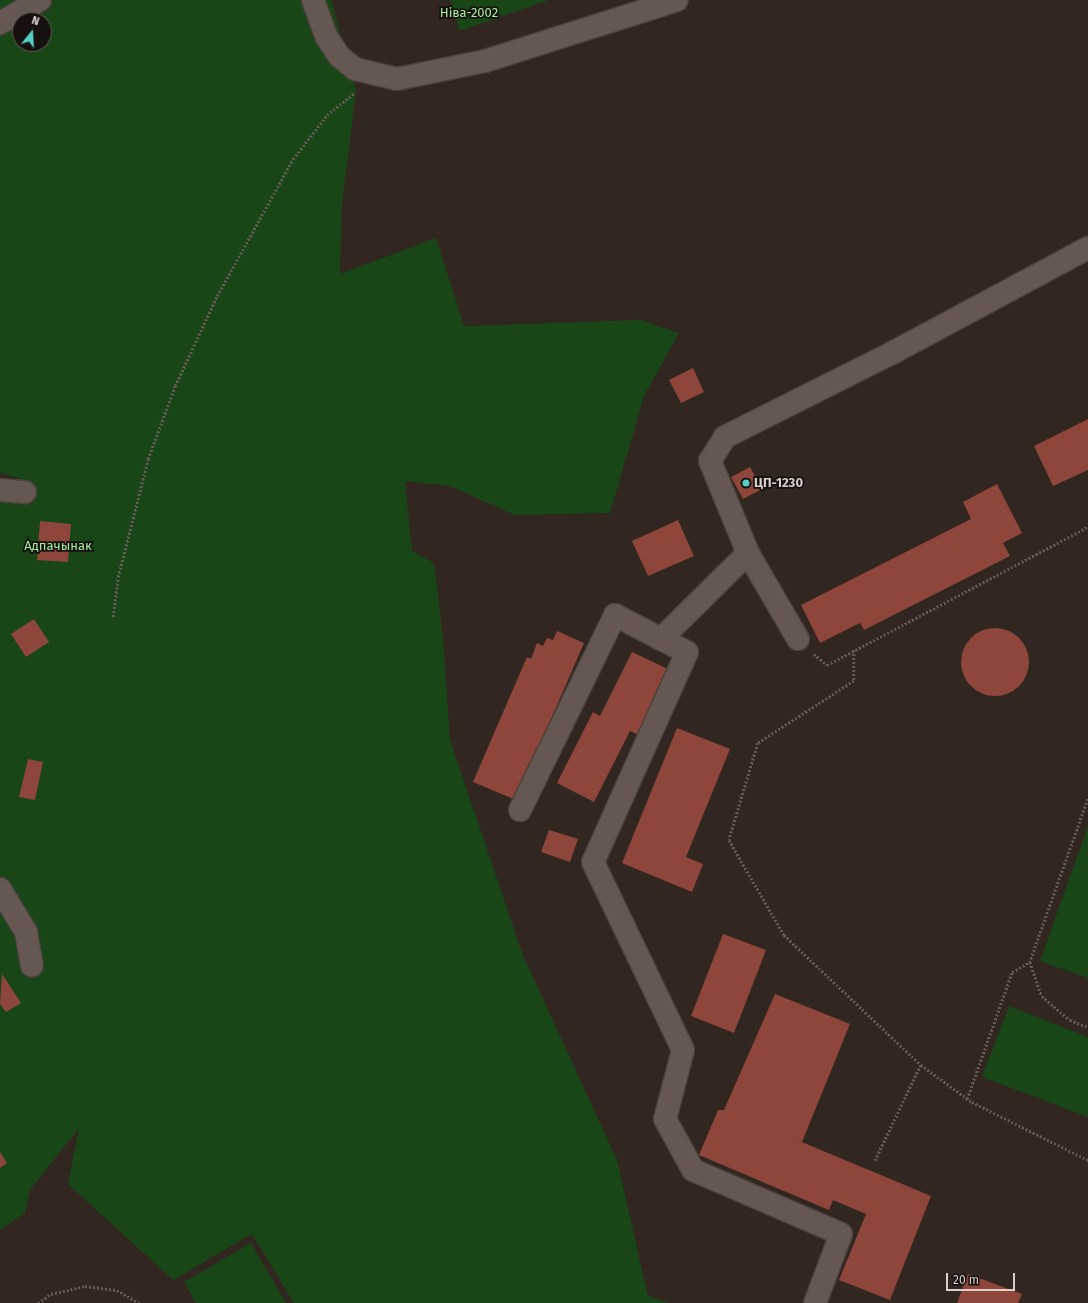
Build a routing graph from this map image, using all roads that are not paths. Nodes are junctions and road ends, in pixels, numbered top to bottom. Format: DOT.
graph roads {
  1 [pos="40,0"];
  2 [pos="313,0"];
  3 [pos="677,0"];
  4 [pos="623,8"];
  5 [pos="0,23"];
  6 [pos="1088,248"];
  7 [pos="0,490"];
  8 [pos="25,492"];
  9 [pos="748,554"];
  10 [pos="661,639"];
  11 [pos="798,639"];
  12 [pos="520,810"];
  13 [pos="0,889"];
  14 [pos="32,965"];
  15 [pos="815,1303"];
  1 -- 5 [label="street"];
  2 -- 4 [label="street"];
  3 -- 4 [label="street"];
  6 -- 9 [label="street"];
  7 -- 8 [label="street"];
  9 -- 10 [label="street"];
  9 -- 11 [label="street"];
  10 -- 12 [label="street"];
  10 -- 15 [label="street"];
  13 -- 14 [label="street"];
}
